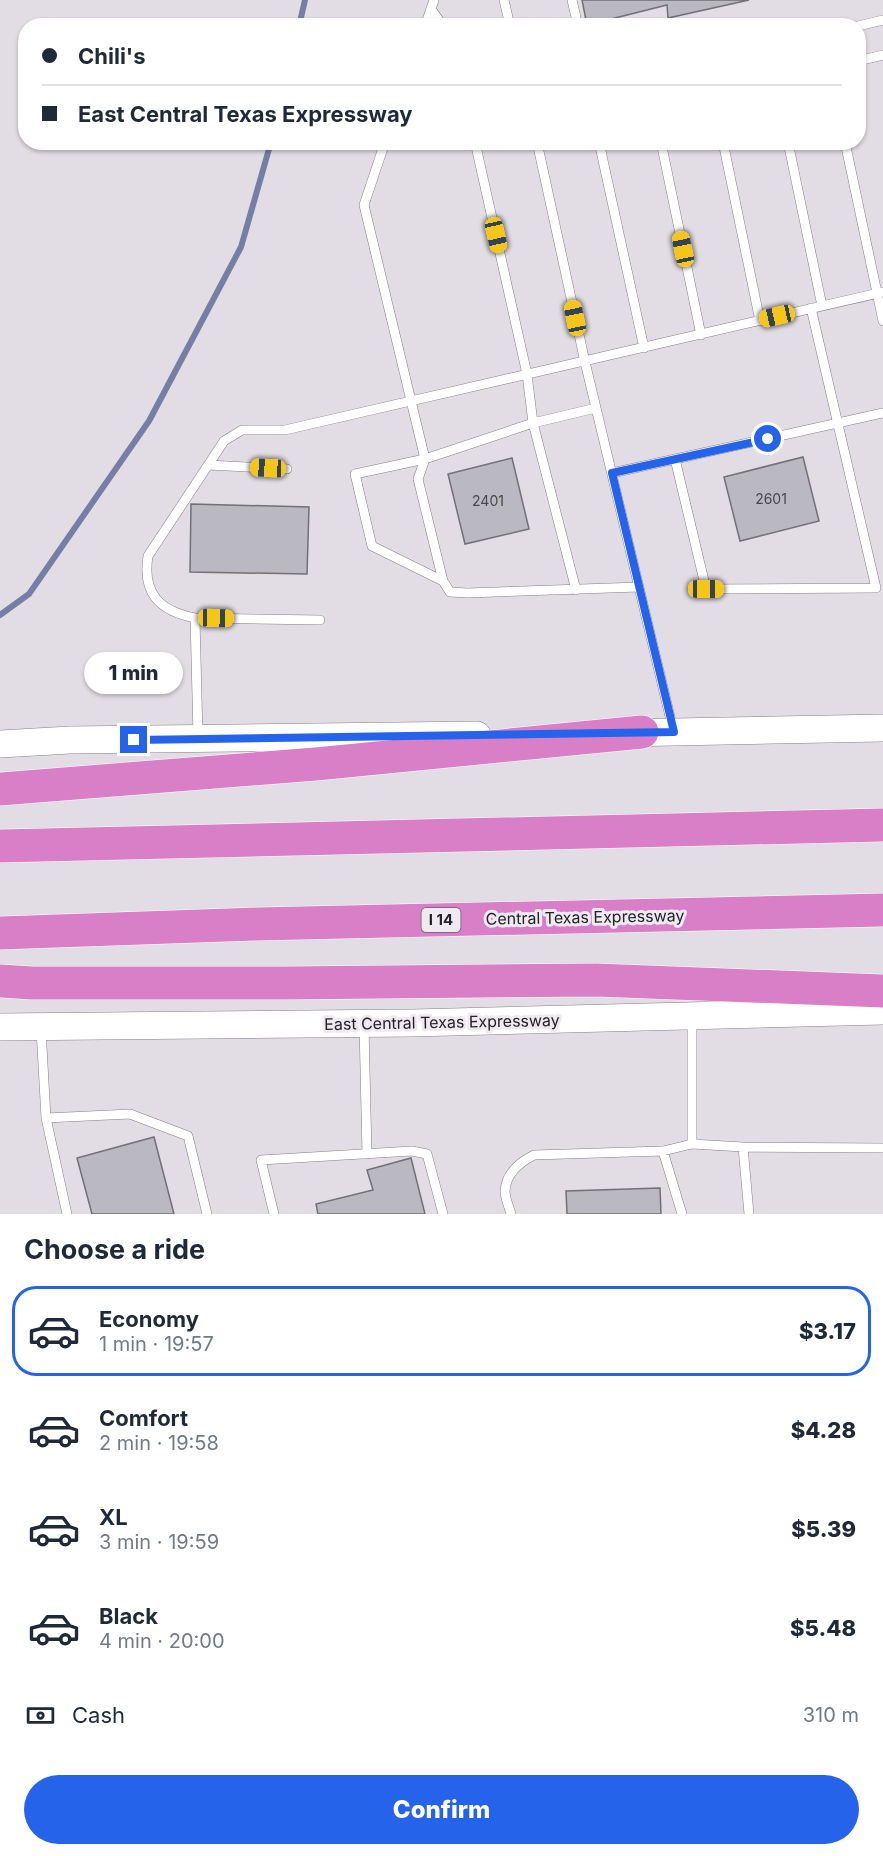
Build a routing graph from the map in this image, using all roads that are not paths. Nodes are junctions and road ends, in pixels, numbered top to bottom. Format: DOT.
graph roads {
  1 [pos="504,0"];
  2 [pos="572,0"];
  3 [pos="508,18"];
  4 [pos="576,18"];
  5 [pos="883,20"];
  6 [pos="866,24"];
  7 [pos="883,55"];
  8 [pos="866,59"];
  9 [pos="382,150"];
  10 [pos="477,150"];
  11 [pos="539,150"];
  12 [pos="601,150"];
  13 [pos="663,150"];
  14 [pos="725,150"];
  15 [pos="790,150"];
  16 [pos="847,150"];
  17 [pos="880,293"];
  18 [pos="822,306"];
  19 [pos="811,308"];
  20 [pos="760,321"];
  21 [pos="883,321"];
  22 [pos="701,335"];
  23 [pos="644,348"];
  24 [pos="585,362"];
  25 [pos="527,374"];
  26 [pos="411,401"];
  27 [pos="596,408"];
  28 [pos="883,413"];
  29 [pos="533,423"];
  30 [pos="837,423"];
  31 [pos="425,459"];
  32 [pos="675,459"];
  33 [pos="208,465"];
  34 [pos="287,469"];
  35 [pos="612,473"];
  36 [pos="444,581"];
  37 [pos="639,587"];
  38 [pos="576,590"];
  39 [pos="195,618"];
  40 [pos="320,620"];
  41 [pos="883,728"];
  42 [pos="642,732"];
  43 [pos="674,732"];
  44 [pos="198,739"];
  45 [pos="0,744"];
  46 [pos="0,789"];
  47 [pos="883,825"];
  48 [pos="0,846"];
  49 [pos="883,910"];
  50 [pos="0,933"];
  51 [pos="0,981"];
  52 [pos="883,991"];
  53 [pos="883,1011"];
  54 [pos="692,1016"];
  55 [pos="364,1024"];
  56 [pos="0,1027"];
  57 [pos="41,1027"];
  58 [pos="46,1118"];
  59 [pos="692,1144"];
  60 [pos="742,1148"];
  61 [pos="883,1148"];
  62 [pos="663,1151"];
  63 [pos="367,1154"];
  64 [pos="67,1214"];
  65 [pos="207,1214"];
  66 [pos="274,1214"];
  67 [pos="443,1214"];
  68 [pos="511,1214"];
  69 [pos="682,1214"];
  70 [pos="749,1214"];
  1 -- 3 [label="lane"];
  2 -- 4 [label="lane"];
  5 -- 6 [label="lane"];
  7 -- 8 [label="lane"];
  9 -- 26 [label="lane"];
  10 -- 25 [label="lane"];
  11 -- 24 [label="lane"];
  12 -- 23 [label="lane"];
  13 -- 22 [label="lane"];
  14 -- 20 [label="lane"];
  15 -- 18 [label="lane"];
  16 -- 17 [label="lane"];
  17 -- 18 [label="lane"];
  17 -- 21 [label="lane"];
  18 -- 19 [label="lane"];
  19 -- 20 [label="lane"];
  19 -- 30 [label="lane"];
  20 -- 22 [label="lane"];
  22 -- 23 [label="lane"];
  23 -- 24 [label="lane"];
  24 -- 25 [label="lane"];
  24 -- 27 [label="lane"];
  25 -- 26 [label="lane"];
  25 -- 29 [label="lane"];
  26 -- 31 [label="lane"];
  26 -- 33 [label="lane"];
  27 -- 29 [label="lane"];
  27 -- 35 [label="lane"];
  28 -- 30 [label="lane"];
  29 -- 31 [label="lane"];
  29 -- 38 [label="lane"];
  30 -- 32 [label="lane"];
  30 -- 32 [label="lane"];
  31 -- 36 [label="lane"];
  31 -- 36 [label="lane"];
  32 -- 35 [label="lane"];
  33 -- 34 [label="lane"];
  33 -- 39 [label="lane"];
  35 -- 37 [label="lane"];
  36 -- 38 [label="lane"];
  37 -- 38 [label="lane"];
  37 -- 43 [label="lane"];
  39 -- 40 [label="lane"];
  39 -- 44 [label="lane"];
  41 -- 43 [label="main road"];
  42 -- 43 [label="main road"];
  42 -- 44 [label="main road"];
  42 -- 46 [label="highway"];
  44 -- 45 [label="main road"];
  47 -- 48 [label="highway"];
  49 -- 50 [label="highway, Central Texas Expressway / I 14"];
  51 -- 52 [label="highway"];
  53 -- 54 [label="main road, East Central Texas Expressway"];
  54 -- 55 [label="main road, East Central Texas Expressway"];
  54 -- 59 [label="lane"];
  55 -- 57 [label="main road, East Central Texas Expressway"];
  55 -- 63 [label="lane"];
  56 -- 57 [label="main road, East Central Texas Expressway"];
  57 -- 58 [label="lane"];
  58 -- 64 [label="lane"];
  58 -- 65 [label="lane"];
  59 -- 60 [label="lane"];
  59 -- 62 [label="lane"];
  60 -- 61 [label="lane"];
  60 -- 70 [label="lane"];
  62 -- 68 [label="lane"];
  62 -- 69 [label="lane"];
  63 -- 66 [label="lane"];
  63 -- 67 [label="lane"];
}
